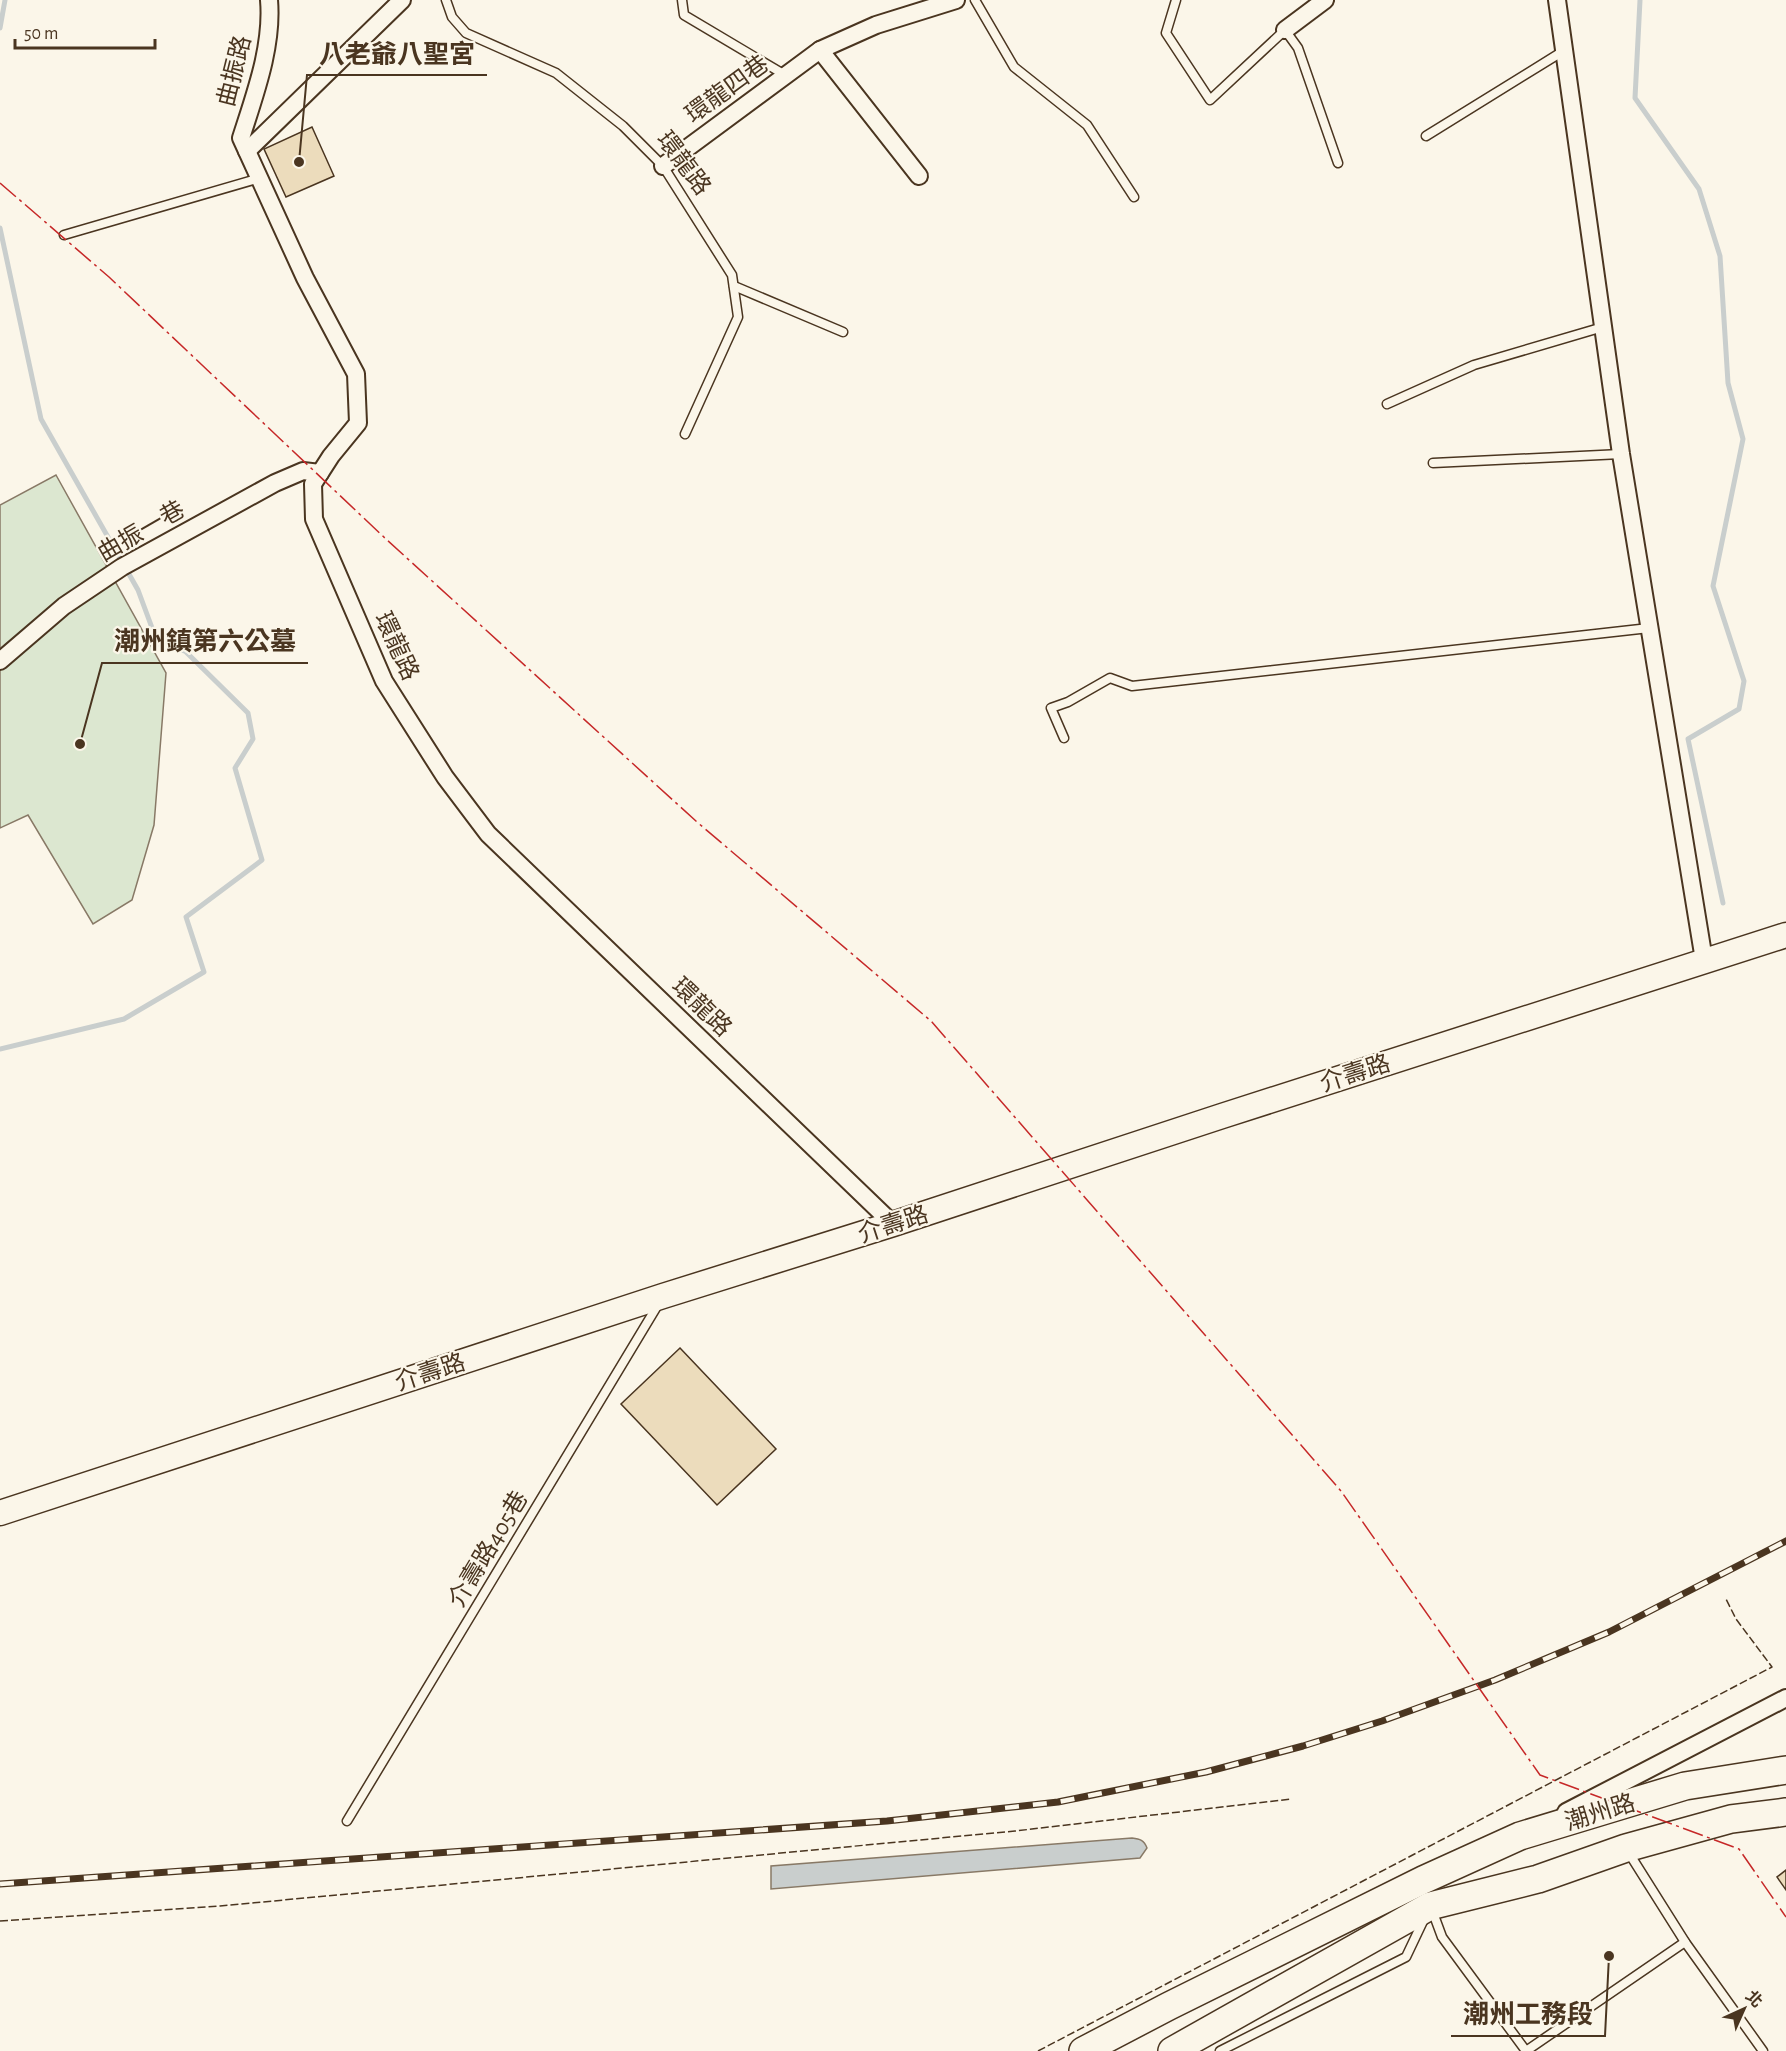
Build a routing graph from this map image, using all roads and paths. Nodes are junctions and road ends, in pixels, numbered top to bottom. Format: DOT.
graph roads {
  1 [pos="269,0"];
  2 [pos="402,0"];
  3 [pos="446,0"];
  4 [pos="682,0"];
  5 [pos="956,0"];
  6 [pos="975,0"];
  7 [pos="1176,0"];
  8 [pos="1325,0"];
  9 [pos="1557,0"];
  10 [pos="918,5"];
  11 [pos="1285,30"];
  12 [pos="1565,49"];
  13 [pos="820,50"];
  14 [pos="785,75"];
  15 [pos="1426,136"];
  16 [pos="248,151"];
  17 [pos="1338,163"];
  18 [pos="663,166"];
  19 [pos="919,176"];
  20 [pos="260,178"];
  21 [pos="1134,197"];
  22 [pos="64,235"];
  23 [pos="734,286"];
  24 [pos="1603,327"];
  25 [pos="843,332"];
  26 [pos="1387,404"];
  27 [pos="685,434"];
  28 [pos="1621,454"];
  29 [pos="1433,463"];
  30 [pos="320,473"];
  31 [pos="1649,628"];
  32 [pos="0,662"];
  33 [pos="1064,738"];
  34 [pos="1786,934"];
  35 [pos="1704,960"];
  36 [pos="893,1224"];
  37 [pos="663,1296"];
  38 [pos="0,1514"];
  39 [pos="1786,1698"];
  40 [pos="1786,1770"];
  41 [pos="1786,1812"];
  42 [pos="347,1821"];
  43 [pos="1520,1836"];
  44 [pos="1626,1848"];
  45 [pos="1423,1880"];
  46 [pos="1378,1891"];
  47 [pos="1430,1906"];
  48 [pos="1685,1942"];
  49 [pos="1232,1964"];
  50 [pos="1080,2048"];
  51 [pos="1175,2049"];
  52 [pos="1220,2051"];
  53 [pos="1526,2051"];
  54 [pos="1763,2051"];
  1 -- 16 [label="street, 曲振路"];
  2 -- 16 [label="street"];
  3 -- 18 [label="lane, 環龍路"];
  4 -- 14 [label="lane"];
  5 -- 10 [label="street, 環龍四巷"];
  6 -- 21 [label="lane"];
  7 -- 11 [label="lane"];
  8 -- 11 [label="street"];
  9 -- 12 [label="street"];
  10 -- 13 [label="street, 環龍四巷"];
  11 -- 17 [label="lane"];
  12 -- 15 [label="lane"];
  12 -- 24 [label="street"];
  13 -- 14 [label="street, 環龍四巷"];
  13 -- 19 [label="street"];
  14 -- 18 [label="street, 環龍四巷"];
  16 -- 20 [label="street, 環龍路"];
  18 -- 23 [label="lane, 環龍路"];
  20 -- 22 [label="lane"];
  20 -- 30 [label="street, 環龍路"];
  23 -- 25 [label="lane"];
  23 -- 27 [label="lane, 環龍路"];
  24 -- 26 [label="lane"];
  24 -- 28 [label="street"];
  28 -- 29 [label="lane"];
  28 -- 31 [label="street"];
  30 -- 32 [label="street, 曲振一巷"];
  30 -- 36 [label="street, 環龍路"];
  31 -- 33 [label="lane"];
  31 -- 35 [label="street"];
  34 -- 35 [label="main road, 介壽路"];
  35 -- 36 [label="main road, 介壽路"];
  36 -- 37 [label="main road, 介壽路"];
  37 -- 38 [label="main road, 介壽路"];
  37 -- 42 [label="lane, 介壽路405巷"];
  39 -- 43 [label="street"];
  40 -- 43 [label="main road, 潮州路"];
  41 -- 44 [label="main road, 潮州路"];
  43 -- 45 [label="main road, 潮州路"];
  44 -- 47 [label="main road, 潮州路"];
  44 -- 48 [label="lane"];
  45 -- 46 [label="lane"];
  45 -- 47 [label="main road"];
  45 -- 50 [label="main road, 潮州路"];
  47 -- 51 [label="main road, 潮州路"];
  47 -- 52 [label="lane"];
  47 -- 53 [label="lane"];
  48 -- 53 [label="lane"];
  48 -- 54 [label="lane"];
  49 -- 50 [label="lane"];
}
